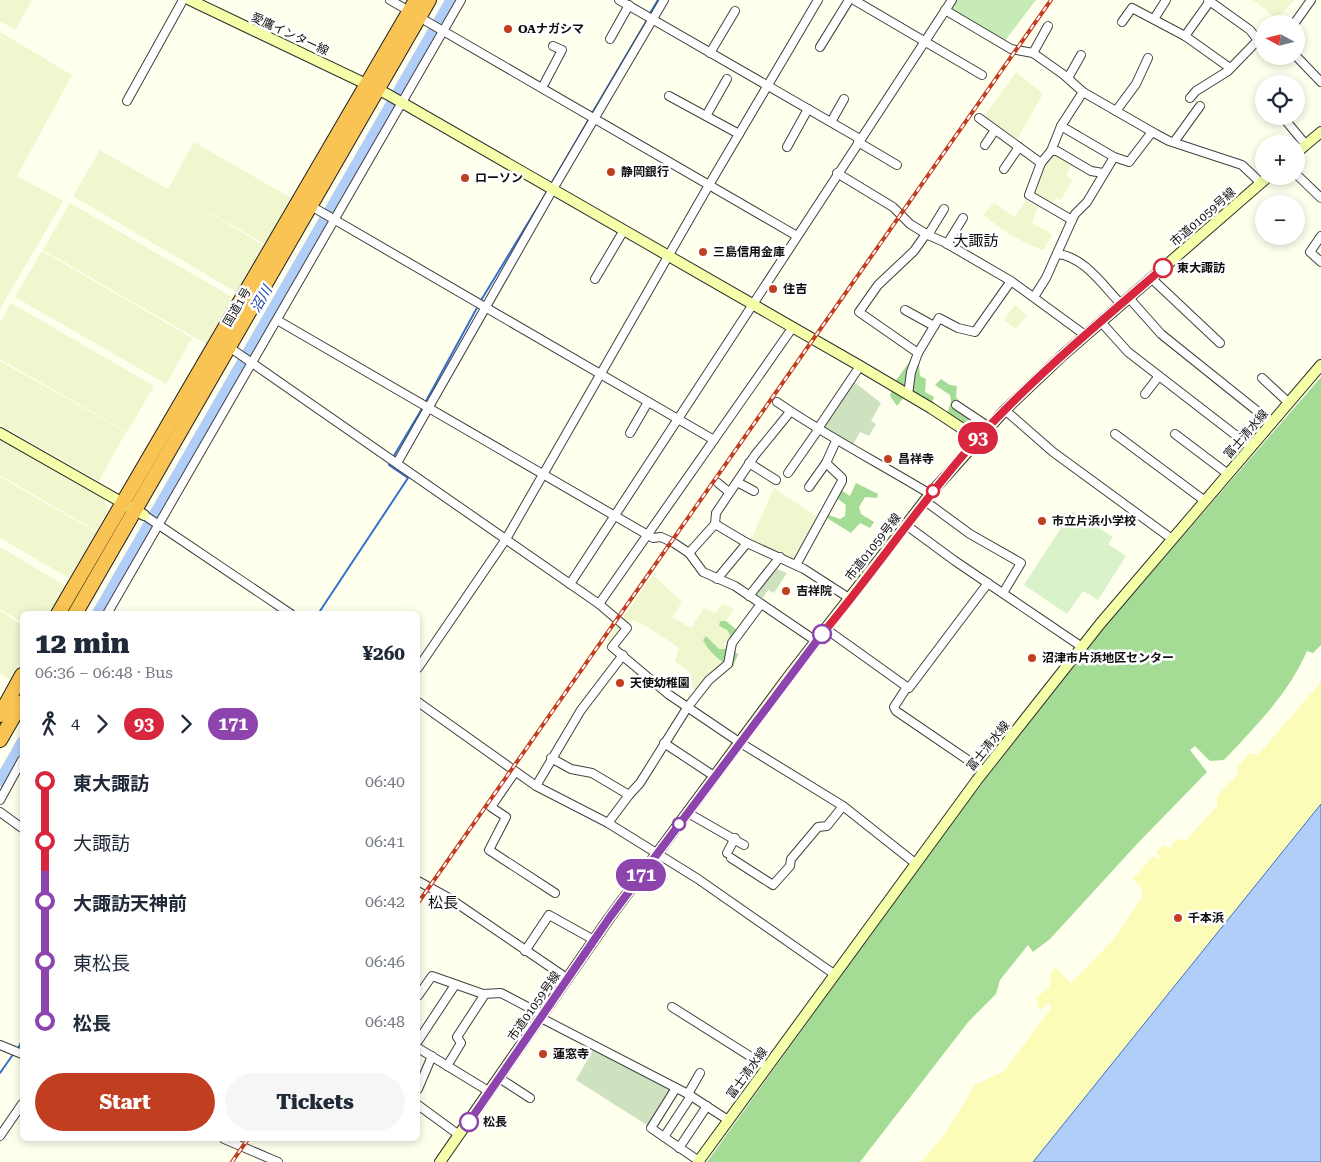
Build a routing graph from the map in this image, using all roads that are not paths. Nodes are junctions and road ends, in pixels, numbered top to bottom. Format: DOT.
graph roads {
  1 [pos="183,0"];
  2 [pos="190,0"];
  3 [pos="390,0"];
  4 [pos="429,0"];
  5 [pos="461,0"];
  6 [pos="620,0"];
  7 [pos="664,0"];
  8 [pos="818,0"];
  9 [pos="849,0"];
  10 [pos="854,0"];
  11 [pos="952,0"];
  12 [pos="1166,0"];
  13 [pos="1209,0"];
  14 [pos="1311,0"];
  15 [pos="629,5"];
  16 [pos="945,10"];
  17 [pos="735,11"];
  18 [pos="418,12"];
  19 [pos="1300,15"];
  20 [pos="1154,19"];
  21 [pos="654,20"];
  22 [pos="1122,22"];
  23 [pos="1048,26"];
  24 [pos="441,31"];
  25 [pos="1185,36"];
  26 [pos="1255,36"];
  27 [pos="610,39"];
  28 [pos="923,41"];
  29 [pos="1255,43"];
  30 [pos="553,46"];
  31 [pos="820,47"];
  32 [pos="710,53"];
  33 [pos="1033,53"];
  34 [pos="1081,55"];
  35 [pos="1148,58"];
  36 [pos="1305,65"];
  37 [pos="1230,68"];
  38 [pos="982,75"];
  39 [pos="1068,78"];
  40 [pos="728,79"];
  41 [pos="1321,82"];
  42 [pos="768,86"];
  43 [pos="542,88"];
  44 [pos="377,89"];
  45 [pos="1083,92"];
  46 [pos="669,96"];
  47 [pos="1190,98"];
  48 [pos="844,99"];
  49 [pos="127,101"];
  50 [pos="401,102"];
  51 [pos="1200,106"];
  52 [pos="808,109"];
  53 [pos="1116,111"];
  54 [pos="706,116"];
  55 [pos="594,118"];
  56 [pos="979,118"];
  57 [pos="831,122"];
  58 [pos="1289,125"];
  59 [pos="1061,126"];
  60 [pos="995,130"];
  61 [pos="1152,132"];
  62 [pos="1321,132"];
  63 [pos="739,134"];
  64 [pos="858,140"];
  65 [pos="1174,142"];
  66 [pos="986,145"];
  67 [pos="1306,145"];
  68 [pos="787,147"];
  69 [pos="1019,147"];
  70 [pos="1051,152"];
  71 [pos="1114,157"];
  72 [pos="1040,163"];
  73 [pos="897,165"];
  74 [pos="1004,169"];
  75 [pos="838,172"];
  76 [pos="1103,172"];
  77 [pos="1255,178"];
  78 [pos="1305,183"];
  79 [pos="709,185"];
  80 [pos="1260,185"];
  81 [pos="549,186"];
  82 [pos="1321,198"];
  83 [pos="316,209"];
  84 [pos="944,209"];
  85 [pos="963,218"];
  86 [pos="333,219"];
  87 [pos="1072,220"];
  88 [pos="624,230"];
  89 [pos="927,234"];
  90 [pos="796,236"];
  91 [pos="1321,236"];
  92 [pos="947,244"];
  93 [pos="1057,254"];
  94 [pos="669,256"];
  95 [pos="1321,262"];
  96 [pos="1152,278"];
  97 [pos="595,279"];
  98 [pos="1010,281"];
  99 [pos="1034,298"];
  100 [pos="1125,301"];
  101 [pos="751,304"];
  102 [pos="486,307"];
  103 [pos="906,310"];
  104 [pos="277,320"];
  105 [pos="1101,322"];
  106 [pos="934,326"];
  107 [pos="793,327"];
  108 [pos="1085,335"];
  109 [pos="1220,343"];
  110 [pos="233,350"];
  111 [pos="918,353"];
  112 [pos="251,361"];
  113 [pos="1321,365"];
  114 [pos="860,366"];
  115 [pos="600,375"];
  116 [pos="1159,376"];
  117 [pos="1262,378"];
  118 [pos="1145,394"];
  119 [pos="908,395"];
  120 [pos="648,402"];
  121 [pos="776,402"];
  122 [pos="1289,403"];
  123 [pos="956,405"];
  124 [pos="429,408"];
  125 [pos="1005,410"];
  126 [pos="790,412"];
  127 [pos="678,418"];
  128 [pos="1272,423"];
  129 [pos="989,427"];
  130 [pos="818,430"];
  131 [pos="630,433"];
  132 [pos="0,434"];
  133 [pos="1115,434"];
  134 [pos="1175,434"];
  135 [pos="978,439"];
  136 [pos="714,440"];
  137 [pos="836,441"];
  138 [pos="1251,447"];
  139 [pos="397,463"];
  140 [pos="749,463"];
  141 [pos="826,464"];
  142 [pos="788,473"];
  143 [pos="544,474"];
  144 [pos="1228,474"];
  145 [pos="776,480"];
  146 [pos="737,482"];
  147 [pos="718,483"];
  148 [pos="809,487"];
  149 [pos="754,491"];
  150 [pos="730,492"];
  151 [pos="927,498"];
  152 [pos="1205,501"];
  153 [pos="123,503"];
  154 [pos="140,512"];
  155 [pos="615,516"];
  156 [pos="159,523"];
  157 [pos="715,524"];
  158 [pos="906,525"];
  159 [pos="648,535"];
  160 [pos="506,539"];
  161 [pos="1172,539"];
  162 [pos="747,543"];
  163 [pos="689,553"];
  164 [pos="780,557"];
  165 [pos="796,565"];
  166 [pos="717,579"];
  167 [pos="988,583"];
  168 [pos="570,584"];
  169 [pos="1003,593"];
  170 [pos="749,596"];
  171 [pos="849,598"];
  172 [pos="599,604"];
  173 [pos="761,604"];
  174 [pos="60,611"];
  175 [pos="77,611"];
  176 [pos="109,611"];
  177 [pos="287,611"];
  178 [pos="826,629"];
  179 [pos="816,641"];
  180 [pos="1082,647"];
  181 [pos="623,655"];
  182 [pos="420,665"];
  183 [pos="20,679"];
  184 [pos="907,687"];
  185 [pos="420,703"];
  186 [pos="20,705"];
  187 [pos="687,708"];
  188 [pos="0,715"];
  189 [pos="0,740"];
  190 [pos="739,742"];
  191 [pos="664,743"];
  192 [pos="551,758"];
  193 [pos="20,764"];
  194 [pos="984,771"];
  195 [pos="515,772"];
  196 [pos="714,776"];
  197 [pos="536,786"];
  198 [pos="629,795"];
  199 [pos="0,800"];
  200 [pos="843,806"];
  201 [pos="0,812"];
  202 [pos="688,813"];
  203 [pos="608,823"];
  204 [pos="20,827"];
  205 [pos="735,838"];
  206 [pos="744,844"];
  207 [pos="657,854"];
  208 [pos="915,863"];
  209 [pos="420,882"];
  210 [pos="555,893"];
  211 [pos="594,940"];
  212 [pos="525,952"];
  213 [pos="834,974"];
  214 [pos="568,979"];
  215 [pos="455,985"];
  216 [pos="420,990"];
  217 [pos="485,994"];
  218 [pos="672,1008"];
  219 [pos="542,1017"];
  220 [pos="420,1038"];
  221 [pos="0,1045"];
  222 [pos="420,1049"];
  223 [pos="20,1053"];
  224 [pos="432,1056"];
  225 [pos="447,1066"];
  226 [pos="766,1066"];
  227 [pos="700,1073"];
  228 [pos="499,1078"];
  229 [pos="420,1084"];
  230 [pos="676,1088"];
  231 [pos="490,1092"];
  232 [pos="690,1095"];
  233 [pos="530,1098"];
  234 [pos="420,1106"];
  235 [pos="708,1106"];
  236 [pos="20,1107"];
  237 [pos="728,1120"];
  238 [pos="459,1135"];
  239 [pos="0,1136"];
  240 [pos="664,1137"];
  241 [pos="229,1141"];
  242 [pos="679,1148"];
  243 [pos="278,1162"];
  244 [pos="440,1162"];
  245 [pos="699,1162"];
  1 -- 49 [label="street"];
  2 -- 44 [label="street, 愛鷹インター線"];
  3 -- 18 [label="street"];
  4 -- 18 [label="highway, 国道1号"];
  5 -- 24 [label="street"];
  6 -- 15 [label="street"];
  7 -- 21 [label="street"];
  8 -- 42 [label="street"];
  9 -- 31 [label="street"];
  10 -- 28 [label="street"];
  11 -- 16 [label="street"];
  12 -- 20 [label="street"];
  13 -- 25 [label="street"];
  13 -- 26 [label="street"];
  14 -- 19 [label="street"];
  15 -- 21 [label="street"];
  15 -- 27 [label="street"];
  16 -- 28 [label="street"];
  16 -- 33 [label="street"];
  17 -- 32 [label="street"];
  18 -- 24 [label="street"];
  18 -- 44 [label="highway, 国道1号"];
  20 -- 22 [label="street"];
  20 -- 25 [label="street"];
  21 -- 32 [label="street"];
  21 -- 55 [label="street"];
  23 -- 33 [label="street"];
  24 -- 43 [label="street"];
  24 -- 50 [label="street"];
  25 -- 37 [label="street"];
  28 -- 38 [label="street"];
  28 -- 64 [label="street"];
  29 -- 37 [label="street"];
  30 -- 43 [label="street"];
  32 -- 42 [label="street"];
  33 -- 39 [label="street"];
  34 -- 39 [label="street"];
  35 -- 53 [label="street"];
  36 -- 41 [label="street"];
  37 -- 47 [label="street"];
  39 -- 45 [label="street"];
  40 -- 54 [label="street"];
  42 -- 52 [label="street"];
  42 -- 63 [label="street"];
  43 -- 55 [label="street"];
  44 -- 50 [label="street, 愛鷹インター線"];
  44 -- 83 [label="highway, 国道1号"];
  44 -- 153 [label="highway, 国道1号"];
  45 -- 53 [label="street"];
  45 -- 59 [label="street"];
  46 -- 54 [label="street"];
  48 -- 57 [label="street"];
  50 -- 81 [label="street, 愛鷹インター線"];
  50 -- 86 [label="street"];
  51 -- 65 [label="street"];
  52 -- 57 [label="street"];
  52 -- 68 [label="street"];
  53 -- 61 [label="street"];
  54 -- 63 [label="street"];
  55 -- 79 [label="street"];
  55 -- 81 [label="street"];
  56 -- 60 [label="street"];
  57 -- 64 [label="street"];
  58 -- 67 [label="street"];
  59 -- 70 [label="street"];
  59 -- 71 [label="street"];
  60 -- 66 [label="street"];
  60 -- 69 [label="street"];
  61 -- 65 [label="street"];
  61 -- 71 [label="street"];
  62 -- 67 [label="street"];
  63 -- 79 [label="street"];
  64 -- 73 [label="street"];
  64 -- 75 [label="street"];
  65 -- 77 [label="street"];
  69 -- 72 [label="street"];
  69 -- 74 [label="street"];
  70 -- 72 [label="street"];
  70 -- 76 [label="street"];
  71 -- 76 [label="street"];
  72 -- 87 [label="street"];
  75 -- 89 [label="street"];
  75 -- 90 [label="street"];
  76 -- 87 [label="street"];
  78 -- 82 [label="street"];
  79 -- 90 [label="street"];
  79 -- 94 [label="street"];
  80 -- 96 [label="street, 市道01059号線"];
  81 -- 88 [label="street, 愛鷹インター線"];
  81 -- 102 [label="street"];
  83 -- 86 [label="street"];
  83 -- 110 [label="highway, 国道1号"];
  84 -- 89 [label="street"];
  85 -- 92 [label="street"];
  86 -- 102 [label="street"];
  86 -- 104 [label="street"];
  87 -- 93 [label="street"];
  88 -- 94 [label="street, 愛鷹インター線"];
  88 -- 97 [label="street"];
  89 -- 92 [label="street"];
  89 -- 111 [label="street"];
  90 -- 101 [label="street"];
  91 -- 95 [label="street"];
  92 -- 98 [label="street"];
  93 -- 99 [label="street"];
  93 -- 100 [label="street"];
  94 -- 101 [label="street, 愛鷹インター線"];
  94 -- 115 [label="street"];
  96 -- 100 [label="street, 市道01059号線"];
  96 -- 109 [label="street"];
  98 -- 99 [label="street"];
  98 -- 106 [label="street"];
  99 -- 108 [label="street"];
  100 -- 105 [label="street, 市道01059号線"];
  100 -- 128 [label="street"];
  101 -- 107 [label="street, 愛鷹インター線"];
  101 -- 127 [label="street"];
  102 -- 115 [label="street"];
  102 -- 124 [label="street"];
  103 -- 106 [label="street"];
  104 -- 112 [label="street"];
  104 -- 124 [label="street"];
  105 -- 108 [label="street, 市道01059号線"];
  105 -- 116 [label="street"];
  106 -- 111 [label="street"];
  107 -- 114 [label="street, 愛鷹インター線"];
  107 -- 136 [label="street"];
  108 -- 125 [label="street, 市道01059号線"];
  110 -- 112 [label="street"];
  110 -- 154 [label="highway, 国道1号"];
  111 -- 119 [label="street"];
  112 -- 139 [label="street"];
  112 -- 156 [label="street"];
  113 -- 122 [label="street, 富士清水線"];
  114 -- 119 [label="street, 愛鷹インター線"];
  114 -- 130 [label="street"];
  115 -- 120 [label="street"];
  115 -- 143 [label="street"];
  116 -- 118 [label="street"];
  116 -- 138 [label="street"];
  117 -- 122 [label="street"];
  119 -- 135 [label="street, 愛鷹インター線"];
  120 -- 127 [label="street"];
  120 -- 131 [label="street"];
  121 -- 126 [label="street"];
  122 -- 128 [label="street, 富士清水線"];
  123 -- 129 [label="street"];
  124 -- 139 [label="street"];
  124 -- 143 [label="street"];
  125 -- 129 [label="street, 市道01059号線"];
  125 -- 161 [label="street"];
  126 -- 130 [label="street"];
  126 -- 140 [label="street"];
  127 -- 136 [label="street"];
  127 -- 155 [label="street"];
  128 -- 138 [label="street, 富士清水線"];
  129 -- 135 [label="street, 市道01059号線"];
  130 -- 137 [label="street"];
  130 -- 142 [label="street"];
  132 -- 153 [label="street"];
  133 -- 152 [label="street"];
  134 -- 144 [label="street"];
  135 -- 151 [label="street, 市道01059号線"];
  136 -- 159 [label="street"];
  137 -- 141 [label="street"];
  137 -- 151 [label="street"];
  138 -- 144 [label="street, 富士清水線"];
  139 -- 160 [label="street"];
  140 -- 145 [label="street"];
  140 -- 146 [label="street"];
  141 -- 148 [label="street"];
  141 -- 165 [label="street"];
  143 -- 155 [label="street"];
  143 -- 160 [label="street"];
  144 -- 152 [label="street, 富士清水線"];
  146 -- 149 [label="street"];
  146 -- 150 [label="street"];
  147 -- 150 [label="street"];
  150 -- 157 [label="street"];
  151 -- 158 [label="street, 市道01059号線"];
  151 -- 169 [label="street"];
  152 -- 161 [label="street, 富士清水線"];
  153 -- 154 [label="street"];
  153 -- 174 [label="highway, 国道1号"];
  154 -- 156 [label="street"];
  154 -- 175 [label="highway, 国道1号"];
  155 -- 159 [label="street"];
  155 -- 168 [label="street"];
  156 -- 176 [label="street"];
  156 -- 177 [label="street"];
  157 -- 162 [label="street"];
  157 -- 163 [label="street"];
  158 -- 167 [label="street"];
  158 -- 171 [label="street, 市道01059号線"];
  159 -- 163 [label="street"];
  159 -- 172 [label="street"];
  160 -- 168 [label="street"];
  160 -- 182 [label="street"];
  161 -- 180 [label="street, 富士清水線"];
  162 -- 164 [label="street"];
  162 -- 166 [label="street"];
  163 -- 166 [label="street"];
  164 -- 165 [label="street"];
  164 -- 170 [label="street"];
  165 -- 171 [label="street"];
  166 -- 170 [label="street"];
  167 -- 169 [label="street"];
  167 -- 184 [label="street"];
  168 -- 172 [label="street"];
  169 -- 180 [label="street"];
  170 -- 173 [label="street"];
  171 -- 178 [label="street, 市道01059号線"];
  172 -- 181 [label="street"];
  173 -- 179 [label="street"];
  173 -- 187 [label="street"];
  178 -- 179 [label="street, 市道01059号線"];
  178 -- 184 [label="street"];
  179 -- 190 [label="street, 市道01059号線"];
  180 -- 194 [label="street, 富士清水線"];
  181 -- 187 [label="street"];
  181 -- 192 [label="street"];
  183 -- 188 [label="highway"];
  184 -- 194 [label="street"];
  185 -- 195 [label="street"];
  186 -- 189 [label="highway"];
  187 -- 190 [label="street"];
  187 -- 191 [label="street"];
  190 -- 196 [label="street, 市道01059号線"];
  190 -- 200 [label="street"];
  191 -- 196 [label="street"];
  191 -- 198 [label="street"];
  192 -- 197 [label="street"];
  192 -- 198 [label="street"];
  193 -- 199 [label="street"];
  194 -- 208 [label="street, 富士清水線"];
  195 -- 197 [label="street"];
  195 -- 210 [label="street"];
  196 -- 202 [label="street, 市道01059号線"];
  197 -- 203 [label="street"];
  198 -- 203 [label="street"];
  200 -- 205 [label="street"];
  200 -- 208 [label="street"];
  201 -- 204 [label="street"];
  202 -- 205 [label="street"];
  202 -- 207 [label="street, 市道01059号線"];
  203 -- 207 [label="street"];
  205 -- 206 [label="street"];
  207 -- 211 [label="street, 市道01059号線"];
  207 -- 213 [label="street"];
  208 -- 213 [label="street, 富士清水線"];
  209 -- 212 [label="street"];
  211 -- 212 [label="street"];
  211 -- 214 [label="street, 市道01059号線"];
  212 -- 214 [label="street"];
  213 -- 226 [label="street, 富士清水線"];
  214 -- 219 [label="street, 市道01059号線"];
  215 -- 216 [label="street"];
  215 -- 217 [label="street"];
  215 -- 220 [label="street"];
  217 -- 219 [label="street"];
  217 -- 225 [label="street"];
  218 -- 226 [label="street"];
  219 -- 228 [label="street, 市道01059号線"];
  219 -- 230 [label="street"];
  221 -- 223 [label="street"];
  222 -- 224 [label="street"];
  224 -- 225 [label="street"];
  224 -- 229 [label="street"];
  225 -- 231 [label="street"];
  226 -- 237 [label="street, 富士清水線"];
  227 -- 232 [label="street"];
  228 -- 231 [label="street, 市道01059号線"];
  228 -- 233 [label="street"];
  230 -- 232 [label="street"];
  230 -- 240 [label="street"];
  231 -- 238 [label="street, 市道01059号線"];
  232 -- 235 [label="street"];
  232 -- 240 [label="street"];
  234 -- 238 [label="street"];
  235 -- 237 [label="street"];
  235 -- 242 [label="street"];
  236 -- 239 [label="street"];
  237 -- 245 [label="street, 富士清水線"];
  238 -- 244 [label="street, 市道01059号線"];
  240 -- 242 [label="street"];
  241 -- 243 [label="street"];
  242 -- 245 [label="street"];
}
